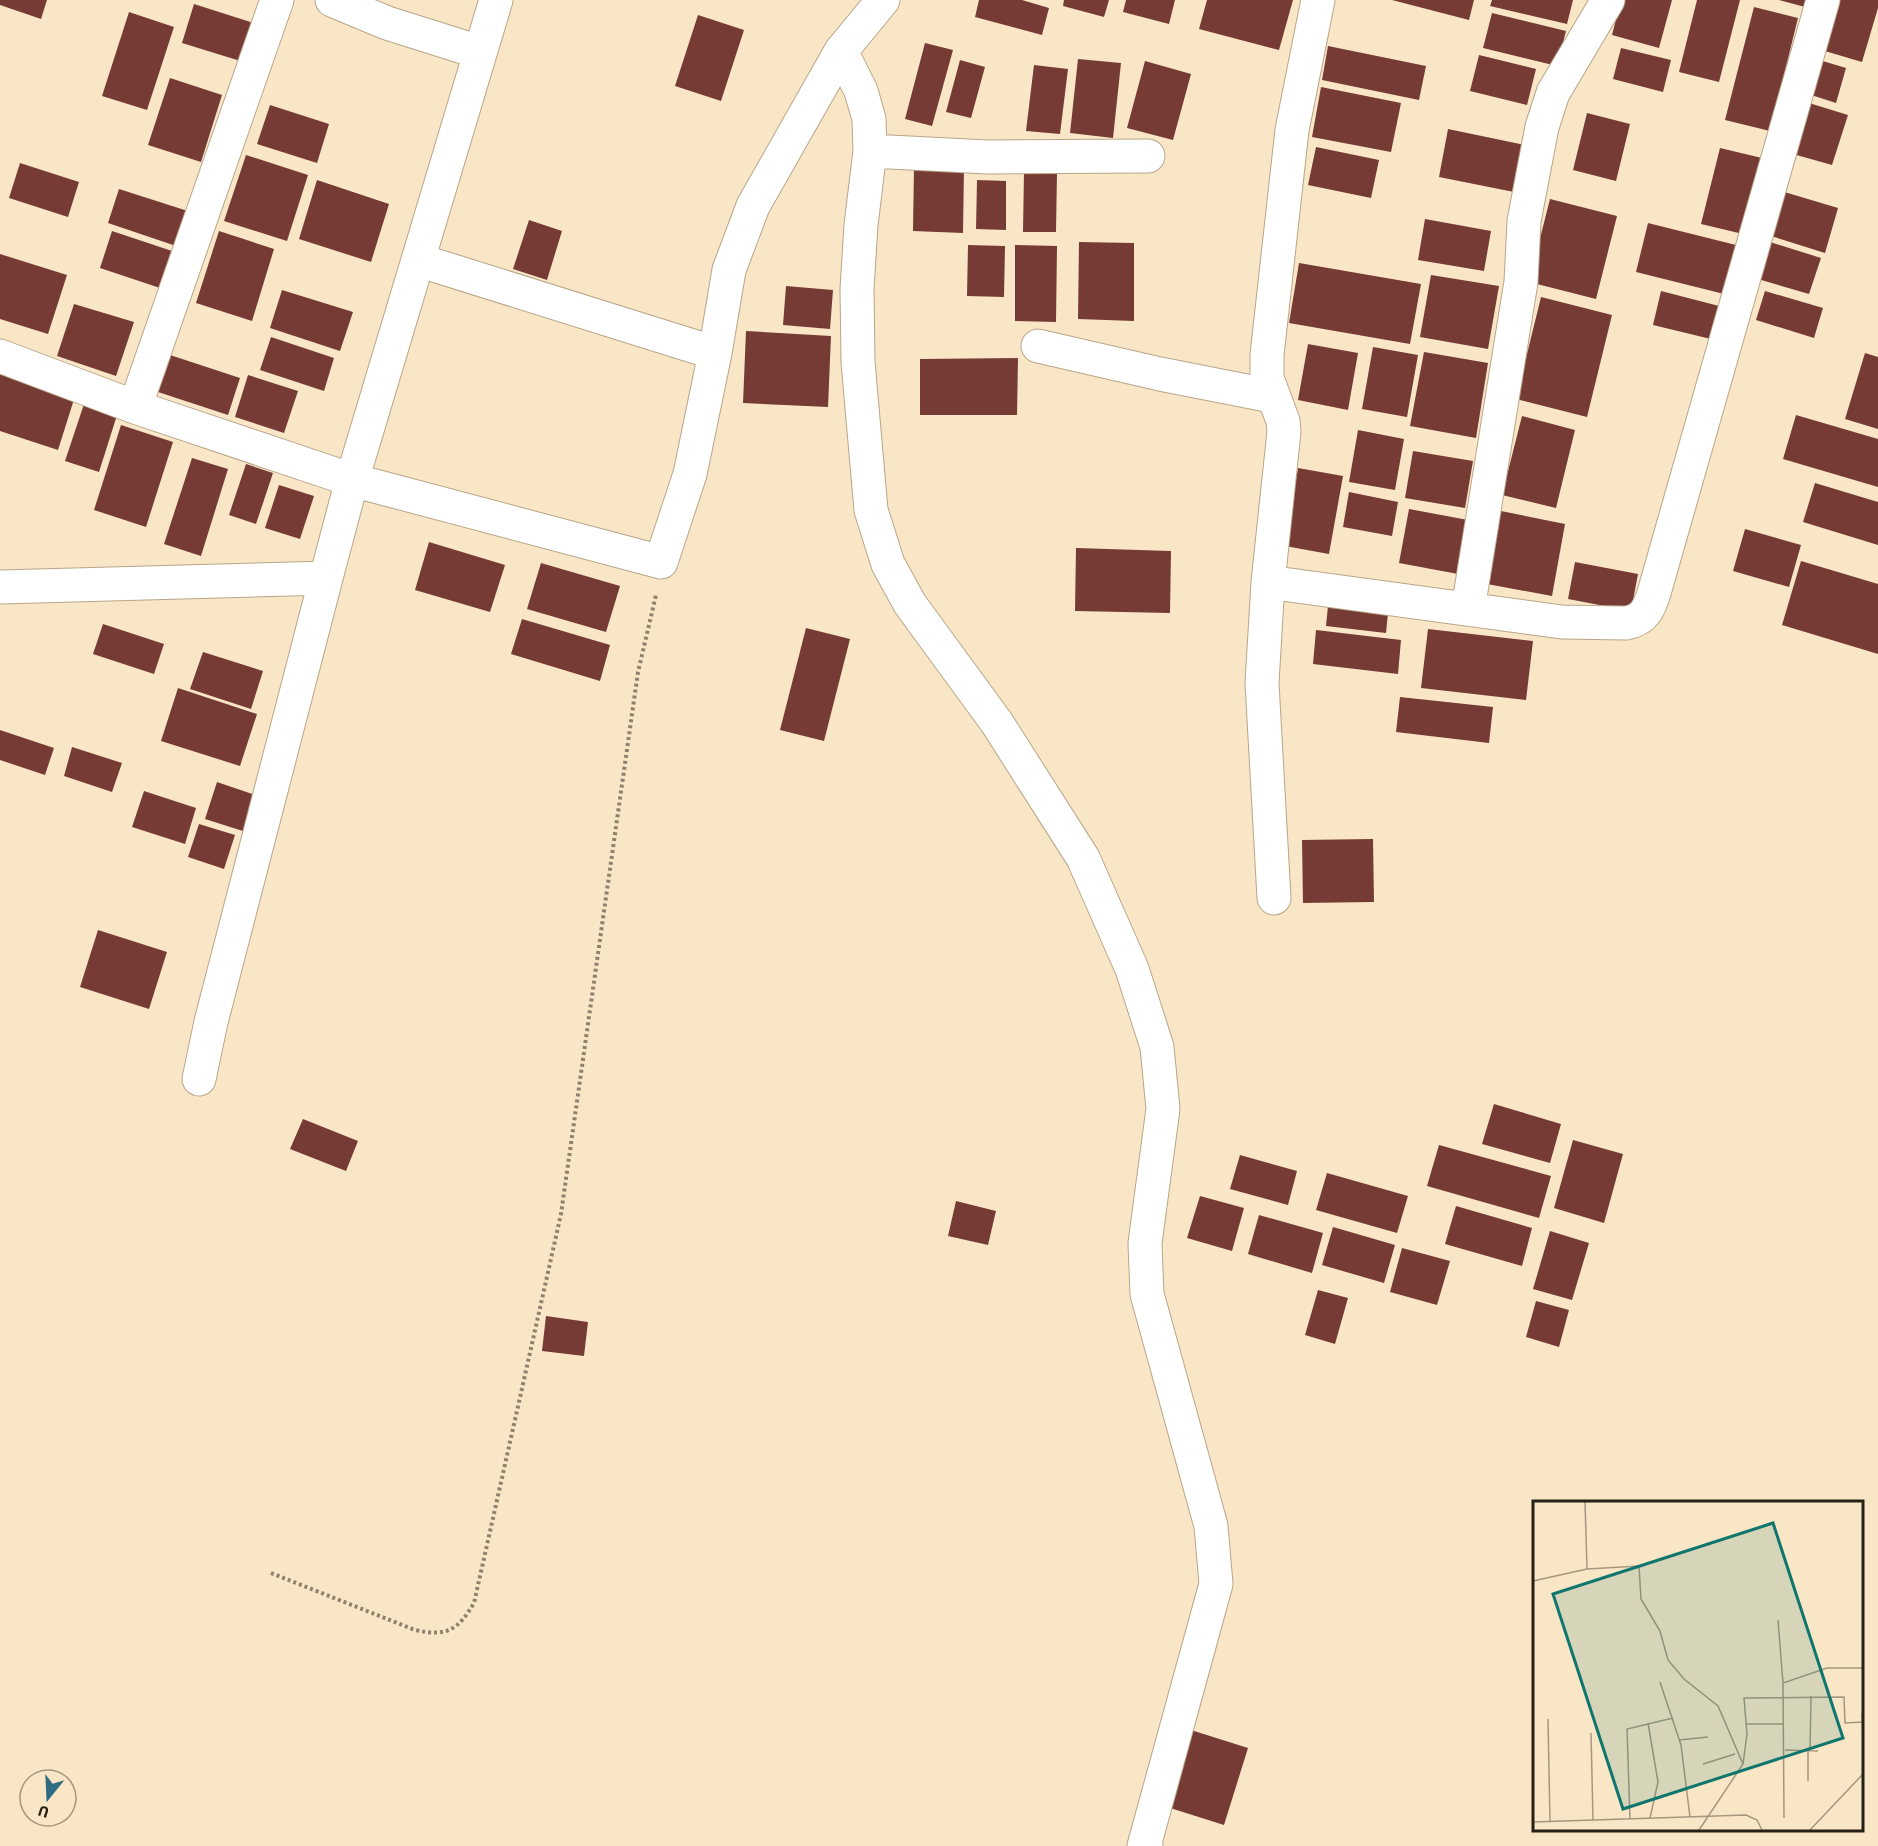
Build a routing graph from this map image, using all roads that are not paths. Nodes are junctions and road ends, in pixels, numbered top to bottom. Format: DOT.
graph roads {
  1 [pos="278,0"];
  2 [pos="332,0"];
  3 [pos="496,0"];
  4 [pos="883,0"];
  5 [pos="1318,0"];
  6 [pos="1608,0"];
  7 [pos="1823,0"];
  8 [pos="841,51"];
  9 [pos="479,52"];
  10 [pos="870,151"];
  11 [pos="1148,156"];
  12 [pos="418,260"];
  13 [pos="1038,346"];
  14 [pos="716,353"];
  15 [pos="0,356"];
  16 [pos="1272,396"];
  17 [pos="135,407"];
  18 [pos="352,480"];
  19 [pos="326,578"];
  20 [pos="1268,582"];
  21 [pos="0,587"];
  22 [pos="1468,609"];
  23 [pos="1274,898"];
  24 [pos="200,1079"];
  25 [pos="1146,1846"];
  1 -- 17 [label="street"];
  2 -- 9 [label="street"];
  3 -- 9 [label="street"];
  4 -- 8 [label="street"];
  5 -- 16 [label="street"];
  6 -- 22 [label="street"];
  7 -- 22 [label="street"];
  8 -- 10 [label="street"];
  8 -- 14 [label="street"];
  9 -- 12 [label="street"];
  10 -- 11 [label="street"];
  10 -- 25 [label="street"];
  12 -- 14 [label="street"];
  12 -- 18 [label="street"];
  13 -- 16 [label="street"];
  14 -- 18 [label="street"];
  15 -- 17 [label="street"];
  16 -- 20 [label="street"];
  17 -- 18 [label="street"];
  18 -- 19 [label="street"];
  19 -- 21 [label="street"];
  19 -- 24 [label="street"];
  20 -- 22 [label="street"];
  20 -- 23 [label="street"];
}
